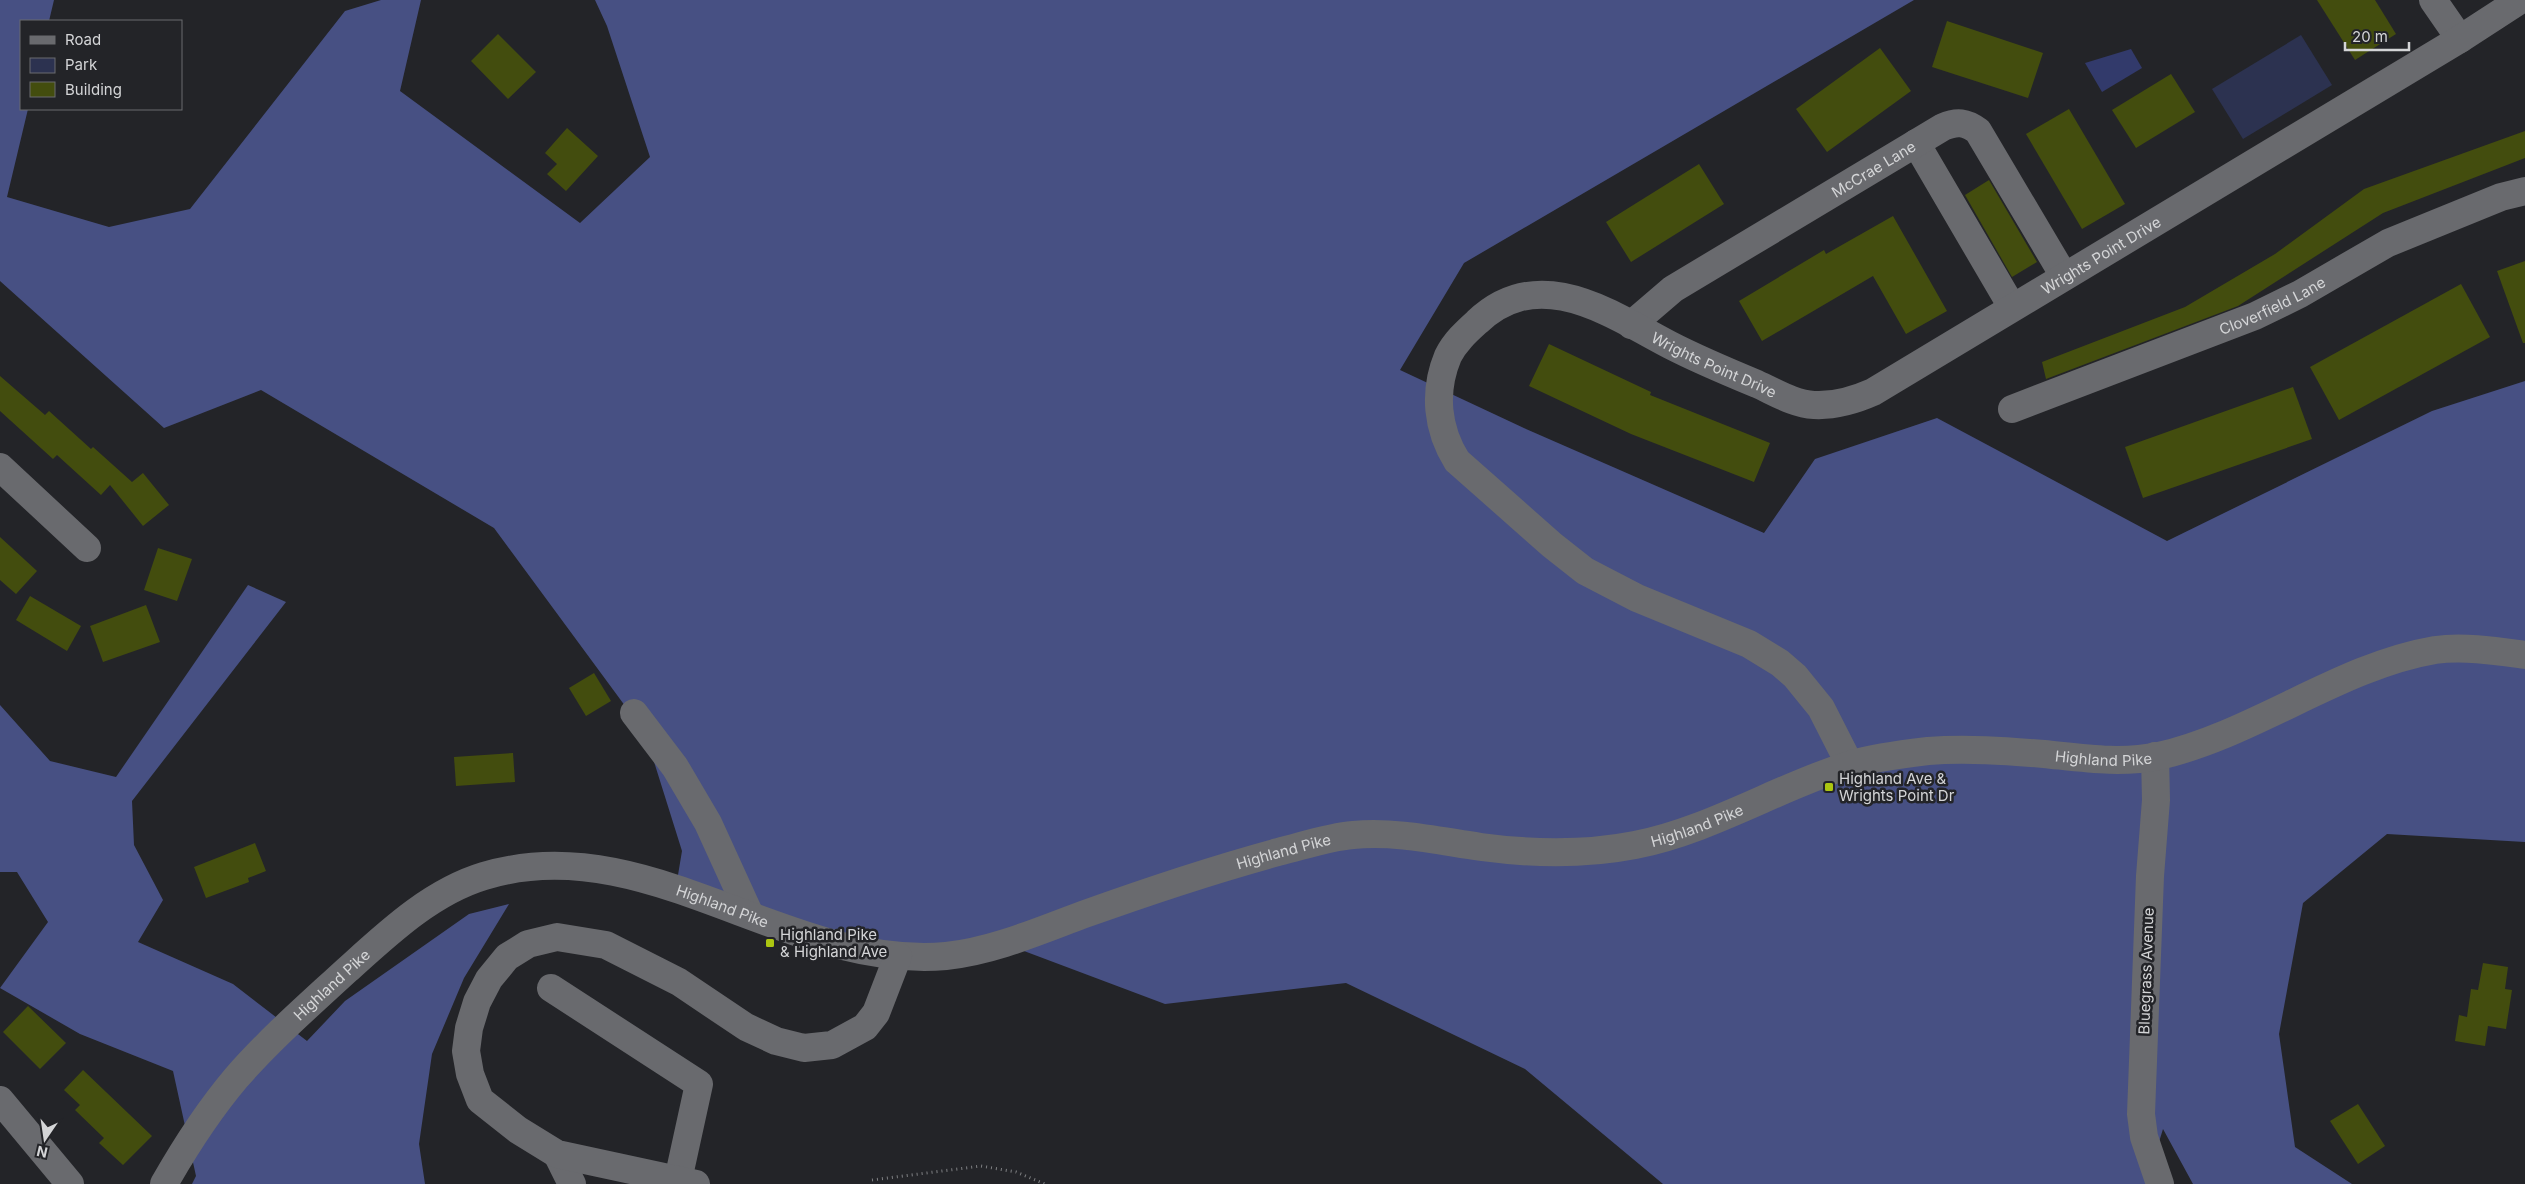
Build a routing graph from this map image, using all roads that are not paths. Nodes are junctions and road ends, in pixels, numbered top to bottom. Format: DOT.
graph roads {
  1 [pos="2433,0"];
  2 [pos="2513,2"];
  3 [pos="2460,39"];
  4 [pos="1916,143"];
  5 [pos="2525,191"];
  6 [pos="2064,276"];
  7 [pos="2012,307"];
  8 [pos="1631,325"];
  9 [pos="2012,409"];
  10 [pos="0,467"];
  11 [pos="87,548"];
  12 [pos="2525,655"];
  13 [pos="634,712"];
  14 [pos="2154,756"];
  15 [pos="1850,765"];
  16 [pos="750,915"];
  17 [pos="898,956"];
  18 [pos="551,988"];
  19 [pos="0,1100"];
  20 [pos="557,1154"];
  21 [pos="687,1182"];
  22 [pos="70,1184"];
  23 [pos="164,1184"];
  24 [pos="572,1184"];
  25 [pos="2160,1184"];
  1 -- 3 [label="street"];
  2 -- 3 [label="street, Wrights Point Drive"];
  3 -- 6 [label="street, Wrights Point Drive"];
  4 -- 6 [label="street, McCrae Lane"];
  4 -- 7 [label="street"];
  4 -- 8 [label="street, McCrae Lane"];
  5 -- 9 [label="street, Cloverfield Lane"];
  6 -- 7 [label="street, Wrights Point Drive"];
  7 -- 8 [label="street, Wrights Point Drive"];
  8 -- 15 [label="street, Wrights Point Drive"];
  10 -- 11 [label="street"];
  12 -- 14 [label="street, Highland Pike"];
  13 -- 16 [label="street"];
  14 -- 15 [label="street, Highland Pike"];
  14 -- 25 [label="street, Bluegrass Avenue"];
  15 -- 17 [label="street, Highland Pike"];
  16 -- 17 [label="street, Highland Pike"];
  16 -- 23 [label="street, Highland Pike"];
  17 -- 20 [label="street"];
  18 -- 21 [label="street"];
  19 -- 22 [label="street"];
  20 -- 21 [label="street"];
  20 -- 24 [label="street"];
}
